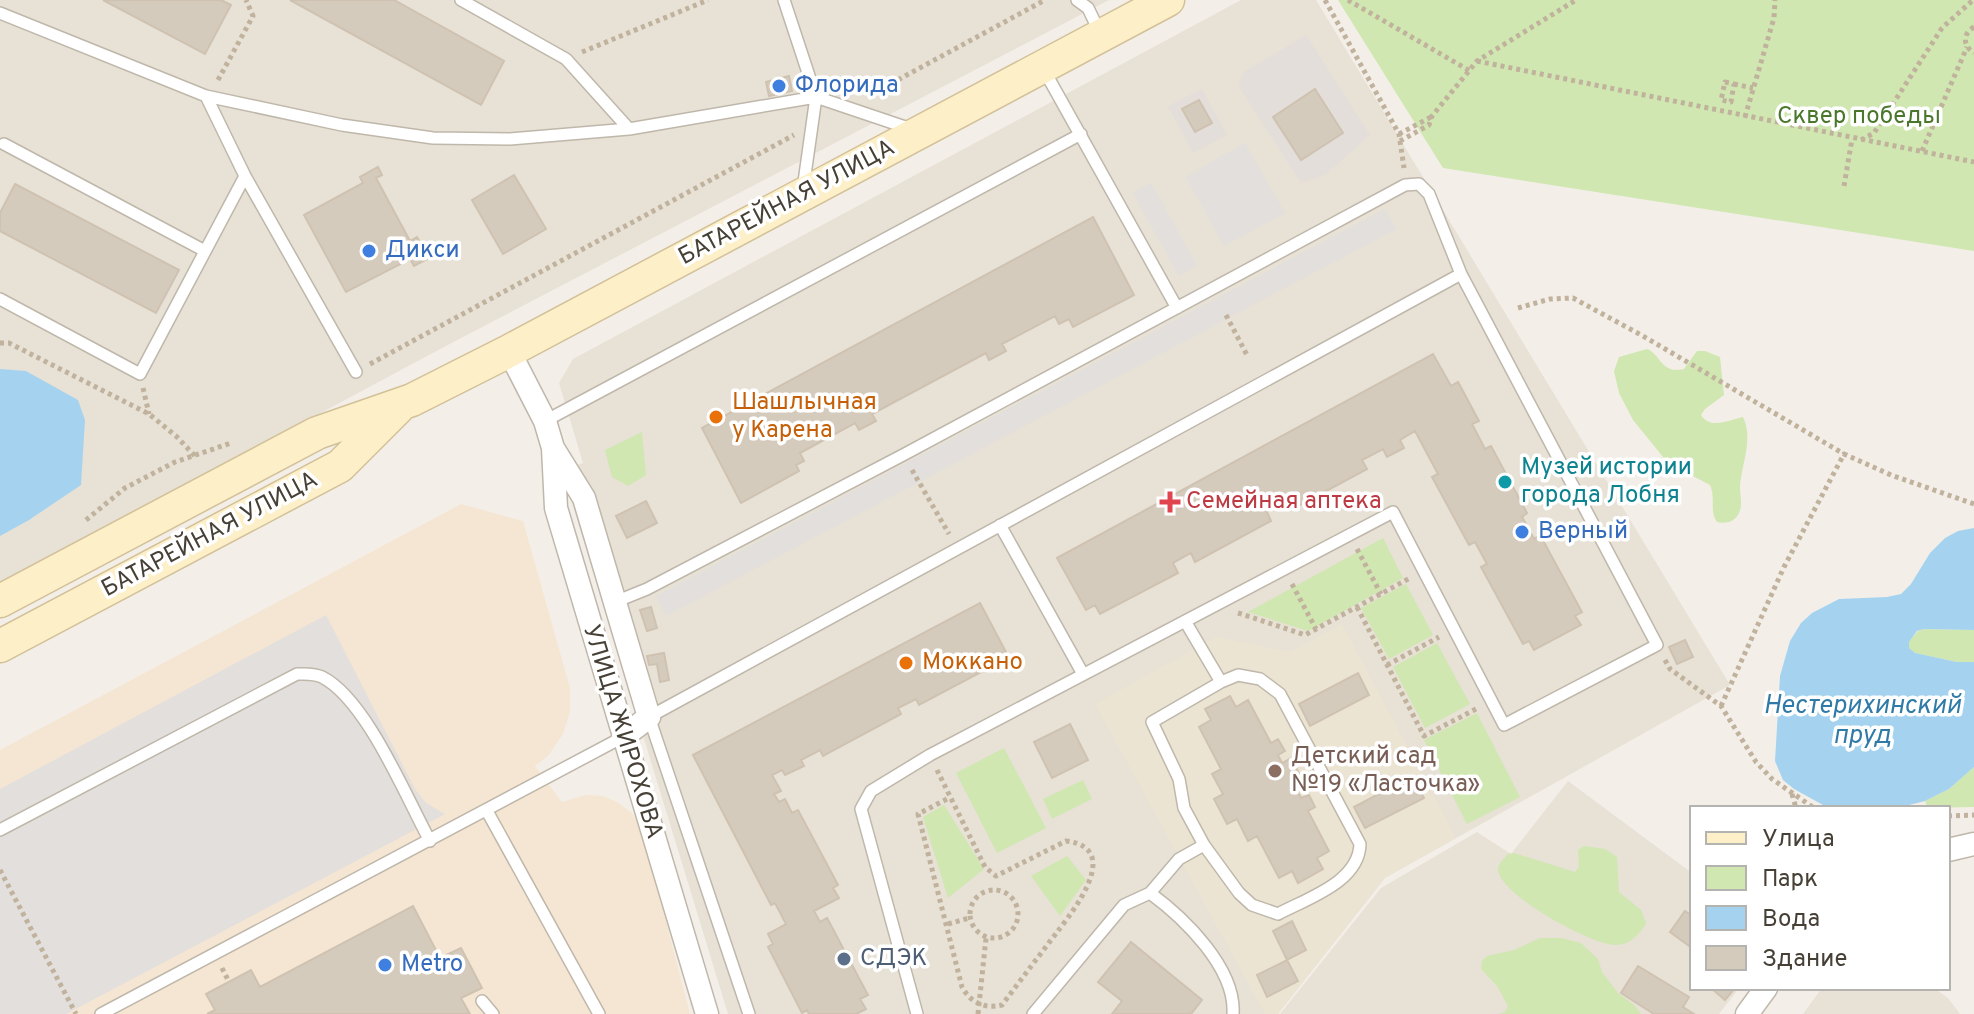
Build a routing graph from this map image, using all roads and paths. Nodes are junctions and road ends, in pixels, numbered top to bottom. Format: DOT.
graph roads {
  1 [pos="246,0"];
  2 [pos="461,0"];
  3 [pos="708,0"];
  4 [pos="784,0"];
  5 [pos="1045,0"];
  6 [pos="1077,0"];
  7 [pos="1168,0"];
  8 [pos="1325,0"];
  9 [pos="1348,0"];
  10 [pos="1576,0"];
  11 [pos="1775,0"];
  12 [pos="1973,0"];
  13 [pos="0,13"];
  14 [pos="1974,27"];
  15 [pos="1101,35"];
  16 [pos="1967,47"];
  17 [pos="1974,53"];
  18 [pos="566,59"];
  19 [pos="1477,61"];
  20 [pos="1042,66"];
  21 [pos="1470,71"];
  22 [pos="1734,84"];
  23 [pos="1753,88"];
  24 [pos="207,96"];
  25 [pos="816,97"];
  26 [pos="847,108"];
  27 [pos="1432,116"];
  28 [pos="1745,117"];
  29 [pos="812,125"];
  30 [pos="629,129"];
  31 [pos="919,132"];
  32 [pos="1081,134"];
  33 [pos="1399,134"];
  34 [pos="1852,139"];
  35 [pos="1861,140"];
  36 [pos="1400,141"];
  37 [pos="4,144"];
  38 [pos="1922,151"];
  39 [pos="1974,162"];
  40 [pos="245,176"];
  41 [pos="1405,185"];
  42 [pos="1844,186"];
  43 [pos="802,195"];
  44 [pos="205,251"];
  45 [pos="1461,274"];
  46 [pos="0,299"];
  47 [pos="1177,308"];
  48 [pos="1518,308"];
  49 [pos="1226,315"];
  50 [pos="0,343"];
  51 [pos="509,351"];
  52 [pos="1248,357"];
  53 [pos="356,372"];
  54 [pos="403,403"];
  55 [pos="545,421"];
  56 [pos="553,448"];
  57 [pos="1844,454"];
  58 [pos="903,455"];
  59 [pos="195,456"];
  60 [pos="1974,504"];
  61 [pos="939,517"];
  62 [pos="1000,525"];
  63 [pos="1359,551"];
  64 [pos="1423,571"];
  65 [pos="1294,586"];
  66 [pos="1381,594"];
  67 [pos="0,601"];
  68 [pos="615,602"];
  69 [pos="1214,606"];
  70 [pos="1357,607"];
  71 [pos="1185,621"];
  72 [pos="1316,629"];
  73 [pos="1454,629"];
  74 [pos="1657,645"];
  75 [pos="0,646"];
  76 [pos="1387,665"];
  77 [pos="1083,674"];
  78 [pos="1221,682"];
  79 [pos="1492,701"];
  80 [pos="1721,706"];
  81 [pos="649,717"];
  82 [pos="623,737"];
  83 [pos="930,755"];
  84 [pos="1792,794"];
  85 [pos="949,798"];
  86 [pos="1795,806"];
  87 [pos="1811,806"];
  88 [pos="487,811"];
  89 [pos="1974,815"];
  90 [pos="1950,816"];
  91 [pos="0,830"];
  92 [pos="430,841"];
  93 [pos="1974,844"];
  94 [pos="1204,845"];
  95 [pos="1950,850"];
  96 [pos="0,870"];
  97 [pos="996,876"];
  98 [pos="996,889"];
  99 [pos="1150,893"];
  100 [pos="969,918"];
  101 [pos="948,924"];
  102 [pos="986,938"];
  103 [pos="1765,990"];
  104 [pos="482,1001"];
  105 [pos="978,1004"];
  106 [pos="76,1014"];
  107 [pos="101,1014"];
  108 [pos="493,1014"];
  109 [pos="599,1014"];
  110 [pos="707,1014"];
  111 [pos="749,1014"];
  112 [pos="917,1014"];
  113 [pos="978,1014"];
  114 [pos="1033,1014"];
  115 [pos="1233,1014"];
  116 [pos="1747,1014"];
  1 -- 24 [label="path"];
  2 -- 18 [label="lane"];
  3 -- 18 [label="path"];
  4 -- 25 [label="lane"];
  5 -- 26 [label="path"];
  6 -- 15 [label="lane"];
  7 -- 15 [label="main road, БАТАРЕЙНАЯ УЛИЦА"];
  8 -- 33 [label="path"];
  9 -- 21 [label="path"];
  10 -- 19 [label="path"];
  11 -- 23 [label="path"];
  12 -- 35 [label="path"];
  13 -- 24 [label="lane"];
  14 -- 16 [label="path"];
  15 -- 20 [label="main road, БАТАРЕЙНАЯ УЛИЦА"];
  16 -- 17 [label="path"];
  16 -- 38 [label="path"];
  18 -- 30 [label="lane"];
  19 -- 21 [label="path"];
  19 -- 28 [label="path"];
  20 -- 31 [label="main road, БАТАРЕЙНАЯ УЛИЦА"];
  20 -- 32 [label="lane"];
  21 -- 27 [label="path"];
  22 -- 23 [label="path"];
  23 -- 28 [label="path"];
  24 -- 30 [label="lane"];
  24 -- 40 [label="lane"];
  25 -- 26 [label="lane"];
  25 -- 29 [label="lane"];
  25 -- 30 [label="lane"];
  26 -- 31 [label="lane"];
  27 -- 33 [label="path"];
  27 -- 36 [label="path"];
  28 -- 34 [label="path"];
  29 -- 43 [label="lane"];
  29 -- 53 [label="path"];
  31 -- 43 [label="main road, БАТАРЕЙНАЯ УЛИЦА"];
  32 -- 47 [label="lane"];
  32 -- 55 [label="lane"];
  33 -- 36 [label="path"];
  34 -- 35 [label="path"];
  34 -- 42 [label="path"];
  35 -- 38 [label="path"];
  36 -- 41 [label="path"];
  37 -- 44 [label="lane"];
  38 -- 39 [label="path"];
  40 -- 44 [label="lane"];
  40 -- 53 [label="lane"];
  41 -- 45 [label="lane"];
  41 -- 47 [label="lane"];
  43 -- 51 [label="main road, БАТАРЕЙНАЯ УЛИЦА"];
  44 -- 46 [label="lane"];
  45 -- 62 [label="lane"];
  45 -- 74 [label="lane"];
  47 -- 58 [label="lane"];
  48 -- 57 [label="path"];
  49 -- 52 [label="path"];
  50 -- 59 [label="path"];
  51 -- 54 [label="main road, БАТАРЕЙНАЯ УЛИЦА"];
  51 -- 55 [label="street, УЛИЦА ЖИРОХОВА"];
  54 -- 67 [label="main road, БАТАРЕЙНАЯ УЛИЦА"];
  54 -- 75 [label="main road, БАТАРЕЙНАЯ УЛИЦА"];
  55 -- 56 [label="street, УЛИЦА ЖИРОХОВА"];
  56 -- 68 [label="street, УЛИЦА ЖИРОХОВА"];
  56 -- 82 [label="street, УЛИЦА ЖИРОХОВА"];
  57 -- 60 [label="path"];
  57 -- 80 [label="path"];
  58 -- 61 [label="path"];
  58 -- 68 [label="lane"];
  62 -- 77 [label="lane"];
  62 -- 81 [label="lane"];
  63 -- 66 [label="path"];
  64 -- 66 [label="path"];
  64 -- 69 [label="lane"];
  64 -- 73 [label="lane"];
  65 -- 72 [label="path"];
  66 -- 70 [label="path"];
  68 -- 81 [label="street, УЛИЦА ЖИРОХОВА"];
  69 -- 71 [label="lane"];
  69 -- 72 [label="path"];
  70 -- 72 [label="path"];
  70 -- 76 [label="path"];
  71 -- 77 [label="lane"];
  71 -- 78 [label="lane"];
  73 -- 76 [label="path"];
  73 -- 79 [label="lane"];
  74 -- 79 [label="lane"];
  74 -- 80 [label="path"];
  76 -- 79 [label="path"];
  77 -- 83 [label="lane"];
  78 -- 94 [label="lane"];
  78 -- 94 [label="lane"];
  80 -- 84 [label="path"];
  81 -- 82 [label="street"];
  81 -- 111 [label="lane"];
  82 -- 88 [label="lane"];
  82 -- 110 [label="street, УЛИЦА ЖИРОХОВА"];
  83 -- 85 [label="path"];
  83 -- 112 [label="lane"];
  84 -- 86 [label="path"];
  84 -- 87 [label="path"];
  85 -- 97 [label="path"];
  85 -- 101 [label="path"];
  88 -- 92 [label="lane"];
  88 -- 109 [label="lane"];
  89 -- 90 [label="path"];
  91 -- 92 [label="lane"];
  92 -- 107 [label="lane"];
  93 -- 95 [label="street"];
  94 -- 99 [label="lane"];
  96 -- 106 [label="path"];
  97 -- 98 [label="path"];
  97 -- 105 [label="path"];
  98 -- 100 [label="path"];
  98 -- 102 [label="path"];
  99 -- 114 [label="lane"];
  99 -- 115 [label="lane"];
  100 -- 101 [label="path"];
  100 -- 102 [label="path"];
  101 -- 105 [label="path"];
  102 -- 105 [label="path"];
  103 -- 116 [label="street"];
  104 -- 108 [label="lane"];
  105 -- 113 [label="path"];
}
